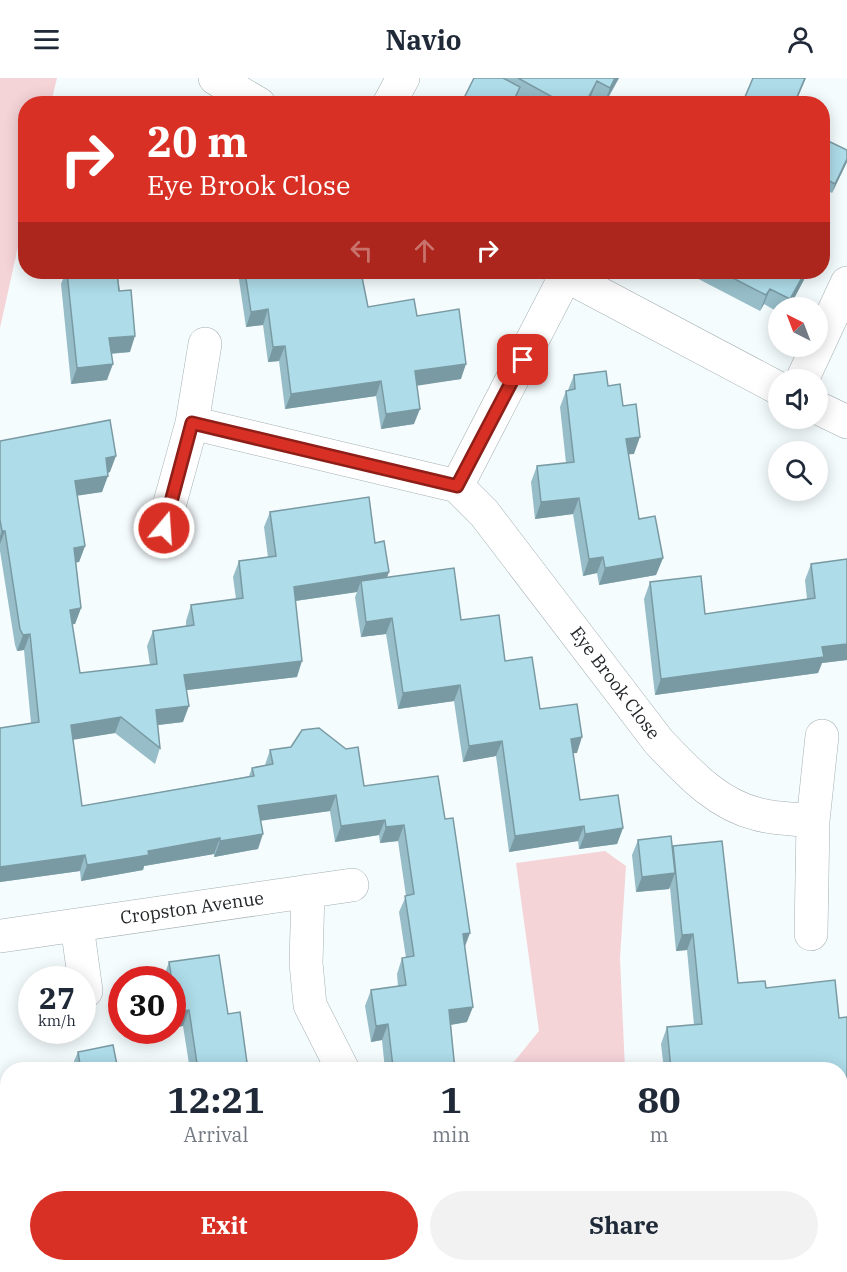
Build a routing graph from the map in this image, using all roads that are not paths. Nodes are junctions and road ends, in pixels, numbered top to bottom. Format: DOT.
graph roads {
  1 [pos="215,78"];
  2 [pos="403,78"];
  3 [pos="245,96"];
  4 [pos="393,96"];
  5 [pos="560,279"];
  6 [pos="574,279"];
  7 [pos="847,283"];
  8 [pos="206,344"];
  9 [pos="807,369"];
  10 [pos="768,383"];
  11 [pos="828,413"];
  12 [pos="847,422"];
  13 [pos="192,423"];
  14 [pos="457,486"];
  15 [pos="164,528"];
  16 [pos="822,736"];
  17 [pos="813,821"];
  18 [pos="352,885"];
  19 [pos="308,891"];
  20 [pos="77,925"];
  21 [pos="812,934"];
  22 [pos="1,936"];
  23 [pos="83,966"];
  24 [pos="339,1062"];
  1 -- 3 [label="street"];
  2 -- 4 [label="street"];
  5 -- 14 [label="street"];
  6 -- 10 [label="street"];
  7 -- 9 [label="street"];
  8 -- 13 [label="street"];
  11 -- 12 [label="street"];
  13 -- 14 [label="street"];
  13 -- 15 [label="street"];
  14 -- 17 [label="street, Eye Brook Close"];
  16 -- 17 [label="street"];
  17 -- 21 [label="street"];
  18 -- 19 [label="street, Cropston Avenue"];
  19 -- 20 [label="street, Cropston Avenue"];
  19 -- 24 [label="street"];
  20 -- 22 [label="street, Cropston Avenue"];
  20 -- 23 [label="street"];
}
